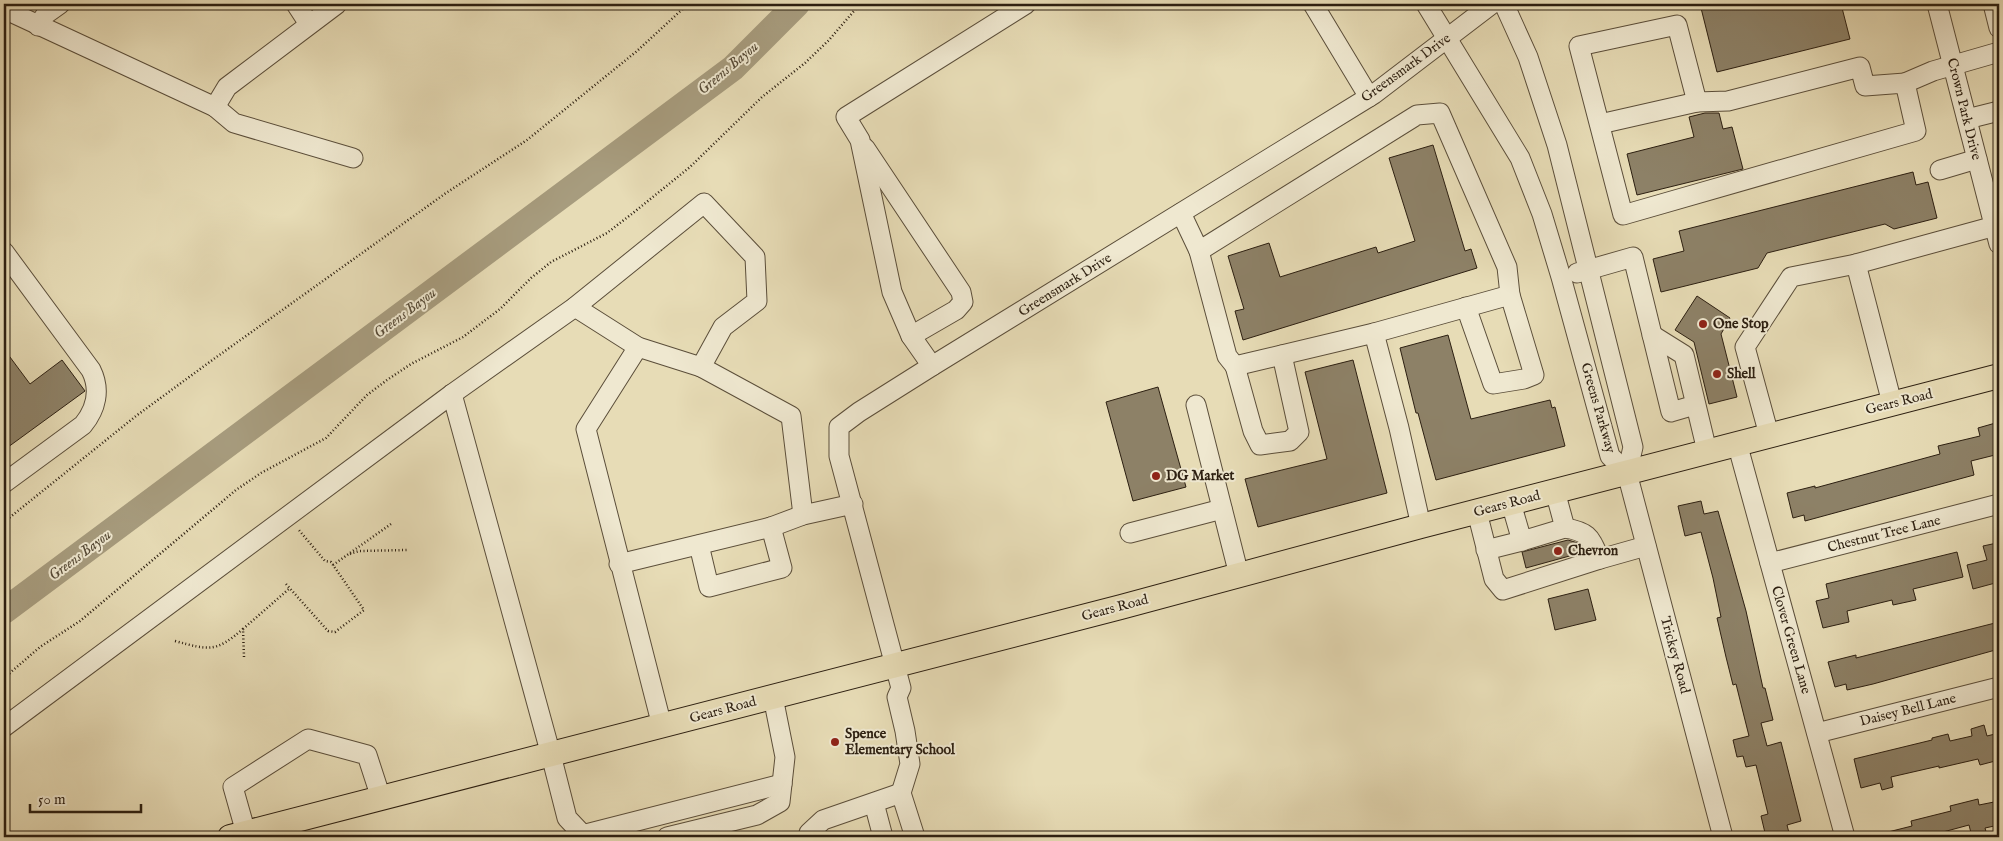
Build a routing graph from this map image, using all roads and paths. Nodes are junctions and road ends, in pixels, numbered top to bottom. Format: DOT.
graph roads {
  1 [pos="60,4"];
  2 [pos="296,4"];
  3 [pos="337,4"];
  4 [pos="688,4"];
  5 [pos="860,4"];
  6 [pos="1026,4"];
  7 [pos="1313,4"];
  8 [pos="1426,4"];
  9 [pos="1492,4"];
  10 [pos="1504,4"];
  11 [pos="1937,4"];
  12 [pos="1993,4"];
  13 [pos="4,9"];
  14 [pos="309,24"];
  15 [pos="38,26"];
  16 [pos="1999,28"];
  17 [pos="1448,38"];
  18 [pos="1999,52"];
  19 [pos="1953,65"];
  20 [pos="1905,83"];
  21 [pos="1369,97"];
  22 [pos="1697,102"];
  23 [pos="215,107"];
  24 [pos="1999,111"];
  25 [pos="1967,119"];
  26 [pos="1600,124"];
  27 [pos="860,140"];
  28 [pos="353,158"];
  29 [pos="1977,159"];
  30 [pos="1940,170"];
  31 [pos="1181,213"];
  32 [pos="1997,235"];
  33 [pos="1199,251"];
  34 [pos="4,252"];
  35 [pos="1856,264"];
  36 [pos="1588,270"];
  37 [pos="1561,277"];
  38 [pos="1510,295"];
  39 [pos="576,307"];
  40 [pos="1466,307"];
  41 [pos="1374,333"];
  42 [pos="1652,335"];
  43 [pos="911,336"];
  44 [pos="638,347"];
  45 [pos="1282,355"];
  46 [pos="932,366"];
  47 [pos="1235,366"];
  48 [pos="701,367"];
  49 [pos="1999,376"];
  50 [pos="452,394"];
  51 [pos="1892,403"];
  52 [pos="1196,405"];
  53 [pos="1695,405"];
  54 [pos="1769,435"];
  55 [pos="1738,443"];
  56 [pos="1707,451"];
  57 [pos="1627,473"];
  58 [pos="4,483"];
  59 [pos="1555,491"];
  60 [pos="1511,503"];
  61 [pos="853,504"];
  62 [pos="1999,504"];
  63 [pos="1222,509"];
  64 [pos="1477,512"];
  65 [pos="803,515"];
  66 [pos="288,516"];
  67 [pos="4,522"];
  68 [pos="391,524"];
  69 [pos="1421,526"];
  70 [pos="771,527"];
  71 [pos="1565,528"];
  72 [pos="1130,534"];
  73 [pos="1522,541"];
  74 [pos="699,545"];
  75 [pos="1646,546"];
  76 [pos="408,550"];
  77 [pos="1486,550"];
  78 [pos="347,555"];
  79 [pos="1600,559"];
  80 [pos="1770,563"];
  81 [pos="619,564"];
  82 [pos="333,565"];
  83 [pos="1240,575"];
  84 [pos="286,584"];
  85 [pos="290,588"];
  86 [pos="243,629"];
  87 [pos="175,641"];
  88 [pos="244,657"];
  89 [pos="896,665"];
  90 [pos="4,678"];
  91 [pos="1999,687"];
  92 [pos="773,697"];
  93 [pos="4,726"];
  94 [pos="662,726"];
  95 [pos="1817,733"];
  96 [pos="551,755"];
  97 [pos="782,784"];
  98 [pos="901,793"];
  99 [pos="381,798"];
  100 [pos="874,803"];
  101 [pos="881,832"];
  102 [pos="238,835"];
  103 [pos="584,836"];
  104 [pos="668,837"];
  105 [pos="808,837"];
  106 [pos="915,837"];
  107 [pos="1723,837"];
  108 [pos="1844,837"];
  1 -- 15 [label="street"];
  2 -- 14 [label="street"];
  3 -- 14 [label="street"];
  4 -- 67 [label="path"];
  5 -- 90 [label="path"];
  6 -- 27 [label="street"];
  7 -- 21 [label="street"];
  8 -- 17 [label="street, Greens Parkway"];
  9 -- 17 [label="street, Greensmark Drive"];
  10 -- 36 [label="street, Greens Parkway"];
  11 -- 19 [label="street, Crown Park Drive"];
  12 -- 16 [label="street"];
  13 -- 15 [label="street"];
  14 -- 23 [label="street"];
  15 -- 23 [label="street"];
  17 -- 21 [label="street, Greensmark Drive"];
  17 -- 37 [label="street, Greens Parkway"];
  18 -- 19 [label="street"];
  19 -- 20 [label="street"];
  19 -- 25 [label="street, Crown Park Drive"];
  20 -- 22 [label="street"];
  20 -- 26 [label="street"];
  21 -- 31 [label="street, Greensmark Drive"];
  22 -- 26 [label="street"];
  22 -- 26 [label="street"];
  23 -- 28 [label="street"];
  24 -- 25 [label="street"];
  25 -- 29 [label="street, Crown Park Drive"];
  27 -- 43 [label="street"];
  27 -- 43 [label="street"];
  29 -- 30 [label="street"];
  29 -- 32 [label="street, Crown Park Drive"];
  31 -- 33 [label="street"];
  31 -- 46 [label="street, Greensmark Drive"];
  32 -- 35 [label="street"];
  33 -- 38 [label="street"];
  33 -- 47 [label="street"];
  34 -- 58 [label="street"];
  35 -- 51 [label="street"];
  35 -- 54 [label="street"];
  36 -- 37 [label="street"];
  36 -- 42 [label="street"];
  36 -- 57 [label="street, Greens Parkway"];
  37 -- 57 [label="street, Greens Parkway"];
  38 -- 40 [label="street"];
  38 -- 40 [label="street"];
  39 -- 44 [label="street"];
  39 -- 48 [label="street"];
  39 -- 50 [label="street"];
  40 -- 41 [label="street"];
  41 -- 45 [label="street"];
  41 -- 69 [label="street"];
  42 -- 53 [label="street"];
  42 -- 53 [label="street"];
  43 -- 46 [label="street"];
  44 -- 48 [label="street"];
  44 -- 81 [label="street"];
  45 -- 47 [label="street"];
  45 -- 47 [label="street"];
  46 -- 61 [label="street, Greensmark Drive"];
  48 -- 65 [label="street"];
  49 -- 51 [label="main road, Gears Road"];
  50 -- 66 [label="street"];
  50 -- 96 [label="street"];
  51 -- 54 [label="main road, Gears Road"];
  52 -- 63 [label="street"];
  53 -- 56 [label="street"];
  54 -- 55 [label="main road, Gears Road"];
  55 -- 56 [label="main road, Gears Road"];
  55 -- 80 [label="street, Clover Green Lane"];
  56 -- 57 [label="main road, Gears Road"];
  57 -- 59 [label="main road, Gears Road"];
  57 -- 75 [label="street, Trickey Road"];
  59 -- 60 [label="main road, Gears Road"];
  59 -- 71 [label="street"];
  60 -- 64 [label="main road, Gears Road"];
  60 -- 73 [label="street"];
  61 -- 65 [label="street"];
  61 -- 89 [label="street, Greensmark Drive"];
  62 -- 80 [label="street, Chestnut Tree Lane"];
  63 -- 72 [label="street"];
  63 -- 83 [label="street"];
  64 -- 69 [label="main road, Gears Road"];
  64 -- 77 [label="street"];
  65 -- 70 [label="street"];
  66 -- 82 [label="path"];
  66 -- 93 [label="street"];
  68 -- 78 [label="path"];
  69 -- 83 [label="main road, Gears Road"];
  70 -- 74 [label="street"];
  70 -- 74 [label="street"];
  71 -- 73 [label="street"];
  71 -- 79 [label="street"];
  73 -- 77 [label="street"];
  74 -- 81 [label="street"];
  75 -- 79 [label="street"];
  75 -- 107 [label="street, Trickey Road"];
  76 -- 78 [label="path"];
  77 -- 79 [label="street"];
  78 -- 82 [label="path"];
  80 -- 95 [label="street, Clover Green Lane"];
  81 -- 94 [label="street"];
  82 -- 85 [label="path"];
  83 -- 89 [label="main road, Gears Road"];
  84 -- 85 [label="path"];
  85 -- 86 [label="path"];
  86 -- 87 [label="path"];
  86 -- 88 [label="path"];
  89 -- 92 [label="main road, Gears Road"];
  89 -- 98 [label="street, Greensmark Drive"];
  91 -- 95 [label="street, Daisey Bell Lane"];
  92 -- 94 [label="main road, Gears Road"];
  92 -- 97 [label="street"];
  94 -- 96 [label="main road, Gears Road"];
  95 -- 108 [label="street, Clover Green Lane"];
  96 -- 99 [label="main road, Gears Road"];
  96 -- 103 [label="street"];
  97 -- 103 [label="street"];
  97 -- 104 [label="street"];
  98 -- 100 [label="street"];
  98 -- 106 [label="street"];
  99 -- 102 [label="main road, Gears Road"];
  99 -- 102 [label="street"];
  100 -- 101 [label="street"];
  100 -- 105 [label="street"];
}
